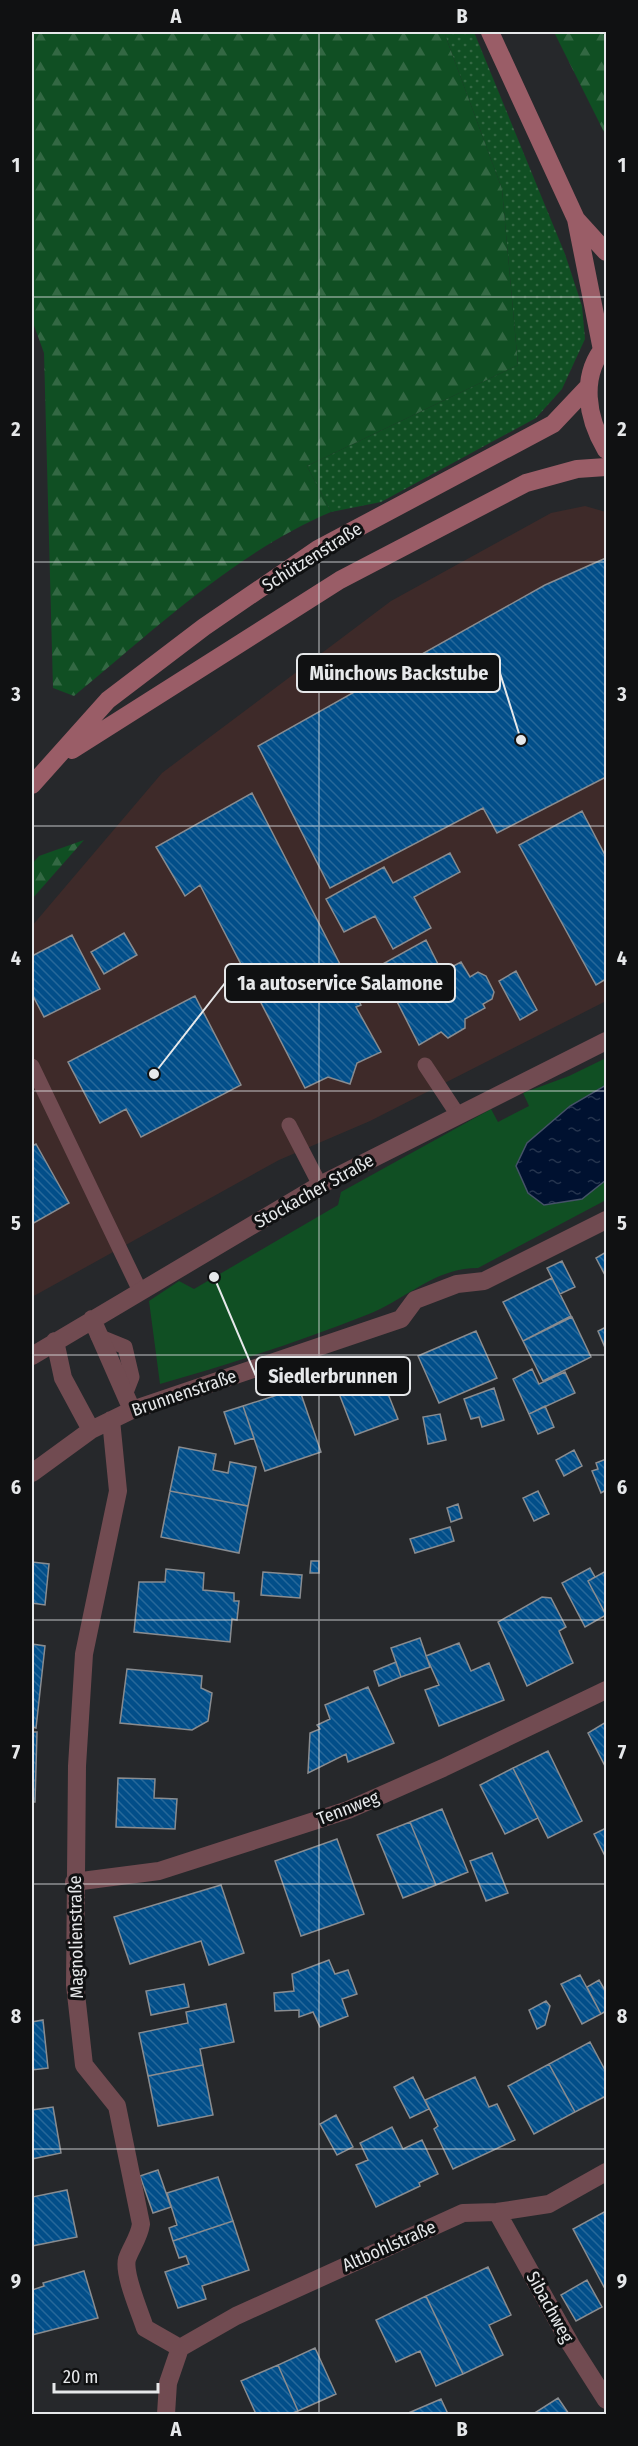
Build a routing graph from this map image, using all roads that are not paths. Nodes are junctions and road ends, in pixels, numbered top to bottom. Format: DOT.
graph roads {
  1 [pos="490,32"];
  2 [pos="576,219"];
  3 [pos="606,252"];
  4 [pos="604,347"];
  5 [pos="588,387"];
  6 [pos="606,450"];
  7 [pos="606,468"];
  8 [pos="57,758"];
  9 [pos="32,785"];
  10 [pos="606,1041"];
  11 [pos="425,1065"];
  12 [pos="32,1066"];
  13 [pos="458,1115"];
  14 [pos="288,1125"];
  15 [pos="320,1185"];
  16 [pos="606,1220"];
  17 [pos="140,1291"];
  18 [pos="95,1328"];
  19 [pos="55,1341"];
  20 [pos="32,1356"];
  21 [pos="128,1403"];
  22 [pos="111,1420"];
  23 [pos="92,1430"];
  24 [pos="32,1473"];
  25 [pos="606,1689"];
  26 [pos="74,1882"];
  27 [pos="606,2172"];
  28 [pos="497,2212"];
  29 [pos="180,2348"];
  30 [pos="606,2400"];
  31 [pos="166,2415"];
  1 -- 2 [label="main road"];
  2 -- 3 [label="main road"];
  2 -- 4 [label="main road"];
  4 -- 5 [label="main road"];
  5 -- 6 [label="main road"];
  5 -- 8 [label="main road, Schützenstraße"];
  7 -- 8 [label="main road, Schützenstraße"];
  8 -- 9 [label="main road, Schützenstraße"];
  10 -- 13 [label="street, Stockacher Straße"];
  11 -- 13 [label="lane"];
  12 -- 17 [label="lane"];
  13 -- 15 [label="street, Stockacher Straße"];
  14 -- 15 [label="lane"];
  15 -- 17 [label="street, Stockacher Straße"];
  16 -- 21 [label="street, Brunnenstraße"];
  17 -- 18 [label="street, Stockacher Straße"];
  18 -- 19 [label="street, Stockacher Straße"];
  18 -- 21 [label="street"];
  19 -- 20 [label="street, Stockacher Straße"];
  19 -- 23 [label="street"];
  21 -- 22 [label="street, Brunnenstraße"];
  22 -- 23 [label="street, Brunnenstraße"];
  22 -- 26 [label="street, Magnolienstraße"];
  23 -- 24 [label="street, Brunnenstraße"];
  25 -- 26 [label="street, Tennweg"];
  26 -- 29 [label="street, Magnolienstraße"];
  27 -- 28 [label="street, Altbohlstraße"];
  28 -- 29 [label="street, Altbohlstraße"];
  28 -- 30 [label="street, Sibachweg"];
  29 -- 31 [label="street"];
}
